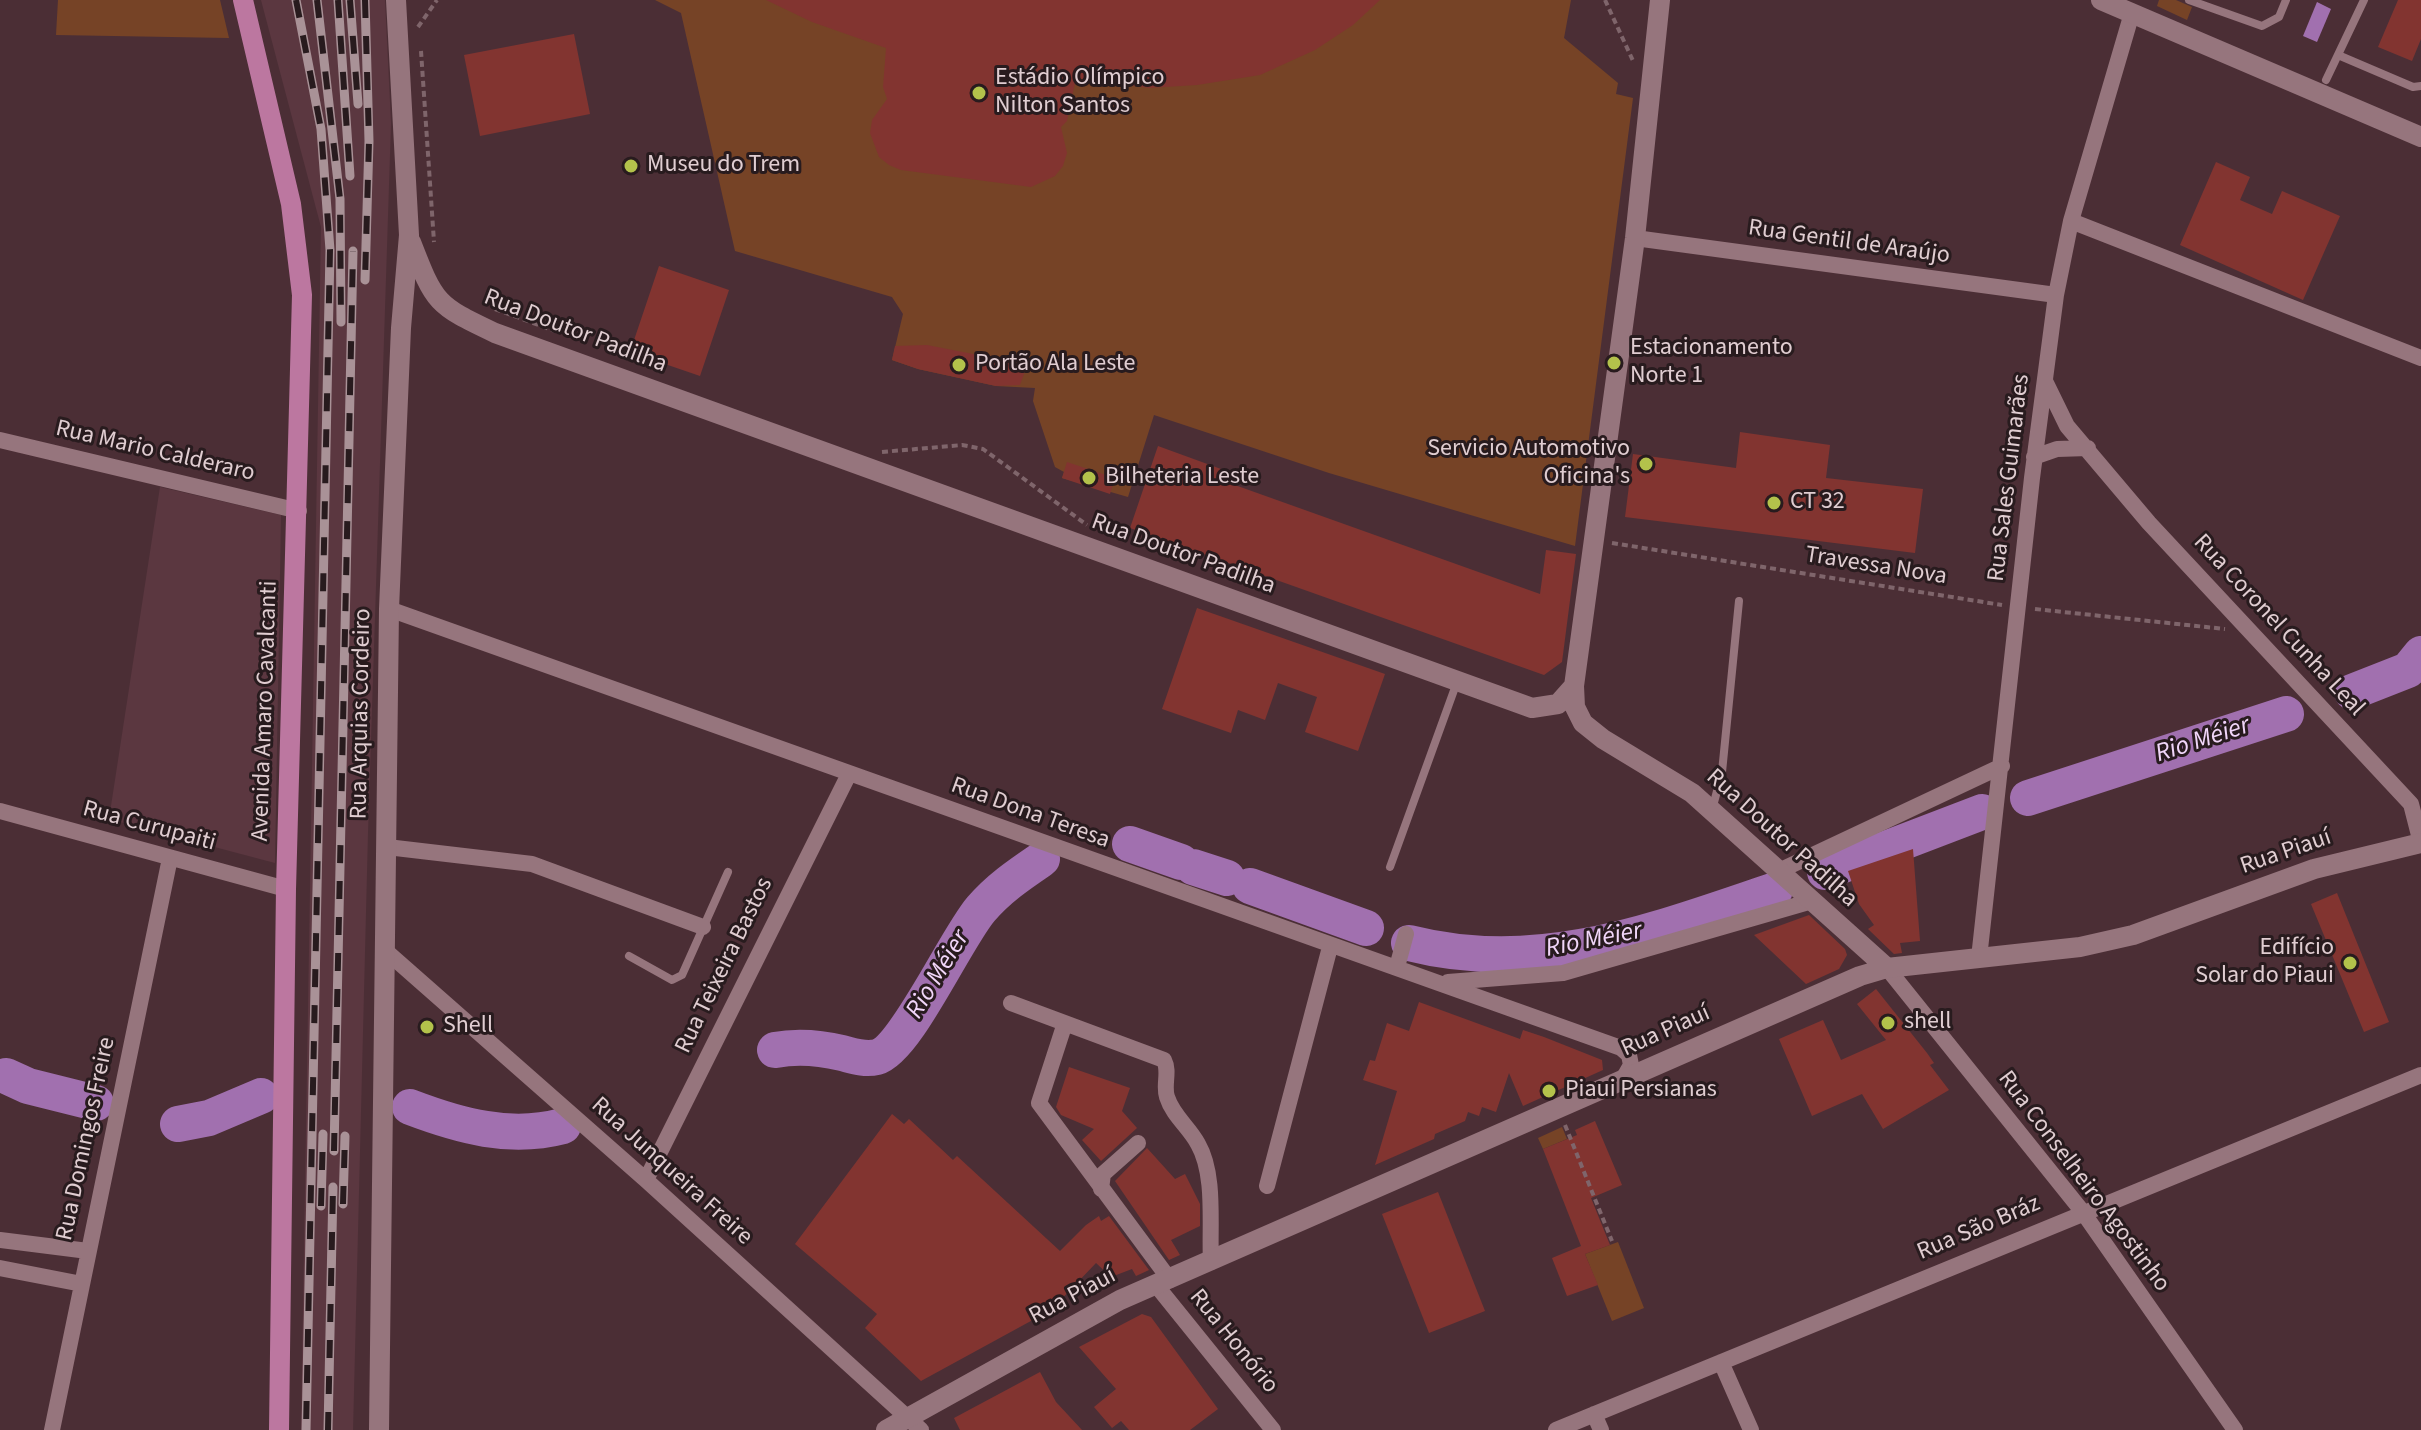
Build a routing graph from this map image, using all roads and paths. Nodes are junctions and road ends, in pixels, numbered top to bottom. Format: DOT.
graph roads {
  1 [pos="243,0"];
  2 [pos="396,0"];
  3 [pos="437,0"];
  4 [pos="1605,0"];
  5 [pos="1660,0"];
  6 [pos="2101,0"];
  7 [pos="2189,0"];
  8 [pos="2286,0"];
  9 [pos="2364,0"];
  10 [pos="2132,13"];
  11 [pos="2338,55"];
  12 [pos="1636,70"];
  13 [pos="2421,86"];
  14 [pos="2322,87"];
  15 [pos="2421,137"];
  16 [pos="2071,221"];
  17 [pos="409,235"];
  18 [pos="1635,238"];
  19 [pos="434,252"];
  20 [pos="2056,295"];
  21 [pos="487,306"];
  22 [pos="561,334"];
  23 [pos="2421,358"];
  24 [pos="2045,382"];
  25 [pos="0,440"];
  26 [pos="2088,448"];
  27 [pos="873,450"];
  28 [pos="2034,457"];
  29 [pos="299,511"];
  30 [pos="1098,533"];
  31 [pos="1594,540"];
  32 [pos="1739,601"];
  33 [pos="2019,608"];
  34 [pos="389,609"];
  35 [pos="2250,632"];
  36 [pos="1457,681"];
  37 [pos="1574,686"];
  38 [pos="2002,766"];
  39 [pos="849,774"];
  40 [pos="0,811"];
  41 [pos="1712,811"];
  42 [pos="2421,843"];
  43 [pos="387,847"];
  44 [pos="170,858"];
  45 [pos="1390,867"];
  46 [pos="1781,870"];
  47 [pos="728,872"];
  48 [pos="286,889"];
  49 [pos="1812,901"];
  50 [pos="703,927"];
  51 [pos="1404,941"];
  52 [pos="1330,947"];
  53 [pos="387,952"];
  54 [pos="629,956"];
  55 [pos="1979,958"];
  56 [pos="1397,967"];
  57 [pos="1887,968"];
  58 [pos="1439,982"];
  59 [pos="1011,1003"];
  60 [pos="1065,1023"];
  61 [pos="2421,1075"];
  62 [pos="1623,1079"];
  63 [pos="1557,1108"];
  64 [pos="1138,1143"];
  65 [pos="646,1180"];
  66 [pos="1267,1186"];
  67 [pos="1101,1189"];
  68 [pos="2082,1211"];
  69 [pos="0,1240"];
  70 [pos="1612,1241"];
  71 [pos="88,1251"];
  72 [pos="1211,1262"];
  73 [pos="0,1268"];
  74 [pos="1163,1282"];
  75 [pos="82,1284"];
  76 [pos="1721,1362"];
  77 [pos="1598,1422"];
  78 [pos="914,1424"];
  79 [pos="52,1430"];
  80 [pos="279,1430"];
  81 [pos="379,1430"];
  82 [pos="886,1430"];
  83 [pos="1273,1430"];
  84 [pos="1556,1430"];
  85 [pos="1751,1430"];
  86 [pos="2235,1430"];
  1 -- 29 [label="main road, Avenida Amaro Cavalcanti"];
  2 -- 17 [label="street, Rua Arquias Cordeiro"];
  3 -- 19 [label="path"];
  4 -- 12 [label="path"];
  5 -- 18 [label="street"];
  6 -- 10 [label="street"];
  7 -- 8 [label="lane"];
  9 -- 11 [label="lane"];
  10 -- 14 [label="street"];
  10 -- 16 [label="street, Rua Sales Guimarães"];
  11 -- 13 [label="lane"];
  11 -- 14 [label="lane"];
  14 -- 15 [label="street"];
  16 -- 20 [label="street, Rua Sales Guimarães"];
  16 -- 23 [label="street"];
  17 -- 34 [label="street, Rua Arquias Cordeiro"];
  17 -- 36 [label="street, Rua Doutor Padilha"];
  18 -- 20 [label="street, Rua Gentil de Araújo"];
  18 -- 31 [label="street"];
  20 -- 24 [label="street, Rua Sales Guimarães"];
  21 -- 22 [label="path"];
  24 -- 26 [label="street, Rua Coronel Cunha Leal"];
  24 -- 28 [label="street, Rua Sales Guimarães"];
  25 -- 29 [label="street, Rua Mario Calderaro"];
  26 -- 28 [label="street"];
  26 -- 35 [label="street, Rua Coronel Cunha Leal"];
  27 -- 30 [label="path"];
  28 -- 33 [label="street, Rua Sales Guimarães"];
  29 -- 48 [label="main road, Avenida Amaro Cavalcanti"];
  31 -- 33 [label="path, Travessa Nova"];
  31 -- 37 [label="street"];
  32 -- 41 [label="lane"];
  33 -- 35 [label="path, Travessa Nova"];
  33 -- 38 [label="street, Rua Sales Guimarães"];
  34 -- 39 [label="street, Rua Dona Teresa"];
  34 -- 43 [label="street, Rua Arquias Cordeiro"];
  35 -- 42 [label="street, Rua Coronel Cunha Leal"];
  36 -- 37 [label="street, Rua Doutor Padilha"];
  36 -- 45 [label="lane"];
  37 -- 41 [label="street, Rua Doutor Padilha"];
  38 -- 46 [label="street"];
  38 -- 55 [label="street, Rua Sales Guimarães"];
  39 -- 52 [label="street, Rua Dona Teresa"];
  39 -- 65 [label="street, Rua Teixeira Bastos"];
  40 -- 44 [label="street, Rua Curupaiti"];
  41 -- 46 [label="street, Rua Doutor Padilha"];
  42 -- 55 [label="street, Rua Piauí"];
  43 -- 50 [label="street"];
  43 -- 53 [label="street, Rua Arquias Cordeiro"];
  44 -- 48 [label="street, Rua Curupaiti"];
  44 -- 71 [label="street, Rua Domingos Freire"];
  46 -- 49 [label="street, Rua Doutor Padilha"];
  47 -- 50 [label="lane"];
  48 -- 80 [label="main road, Avenida Amaro Cavalcanti"];
  49 -- 57 [label="street, Rua Doutor Padilha"];
  49 -- 58 [label="street"];
  50 -- 54 [label="lane"];
  51 -- 56 [label="street"];
  52 -- 56 [label="street, Rua Dona Teresa"];
  52 -- 66 [label="street"];
  53 -- 65 [label="street, Rua Junqueira Freire"];
  53 -- 81 [label="street, Rua Arquias Cordeiro"];
  55 -- 57 [label="street, Rua Piauí"];
  56 -- 58 [label="street, Rua Dona Teresa"];
  57 -- 62 [label="street, Rua Piauí"];
  57 -- 68 [label="street, Rua Conselheiro Agostinho"];
  58 -- 62 [label="street, Rua Dona Teresa"];
  59 -- 60 [label="street"];
  60 -- 67 [label="street, Rua Honório"];
  60 -- 72 [label="street"];
  61 -- 68 [label="street, Rua São Bráz"];
  62 -- 63 [label="street, Rua Piauí"];
  63 -- 70 [label="path"];
  63 -- 72 [label="street, Rua Piauí"];
  64 -- 67 [label="street"];
  65 -- 78 [label="street, Rua Junqueira Freire"];
  67 -- 74 [label="street, Rua Honório"];
  68 -- 76 [label="street, Rua São Bráz"];
  68 -- 86 [label="street, Rua Conselheiro Agostinho"];
  69 -- 71 [label="street"];
  71 -- 75 [label="street, Rua Domingos Freire"];
  72 -- 74 [label="street, Rua Piauí"];
  73 -- 75 [label="street"];
  74 -- 78 [label="street, Rua Piauí"];
  74 -- 83 [label="street, Rua Honório"];
  75 -- 79 [label="street, Rua Domingos Freire"];
  76 -- 77 [label="street, Rua São Bráz"];
  76 -- 85 [label="street"];
  77 -- 84 [label="street, Rua São Bráz"];
  78 -- 82 [label="street, Rua Piauí"];
}
